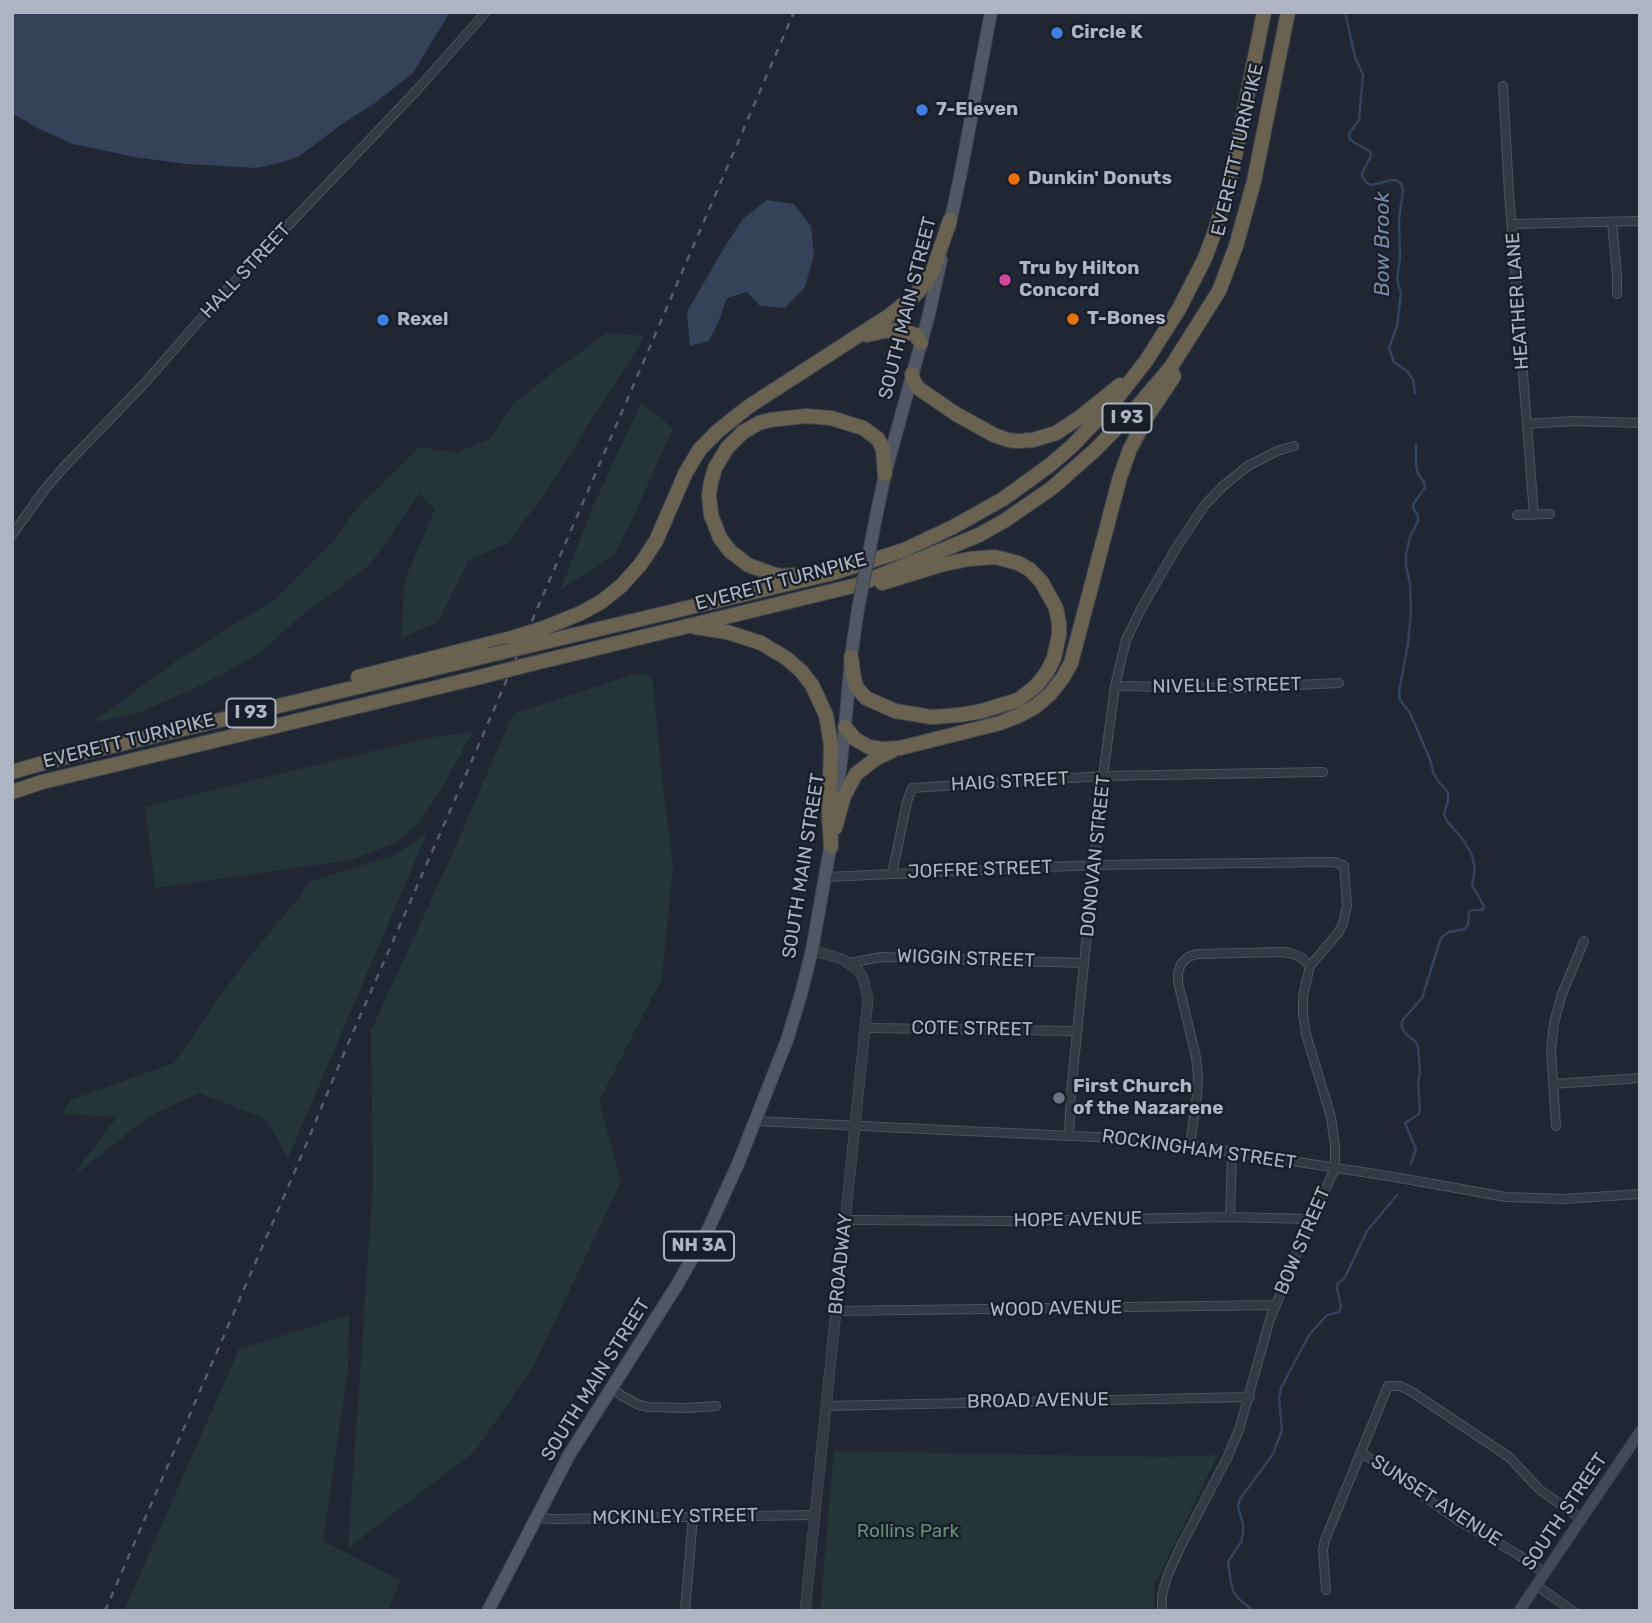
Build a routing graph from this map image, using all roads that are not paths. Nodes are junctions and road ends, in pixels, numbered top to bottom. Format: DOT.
graph roads {
  1 [pos="486,12"];
  2 [pos="991,12"];
  3 [pos="1264,12"];
  4 [pos="1288,12"];
  5 [pos="1503,86"];
  6 [pos="950,220"];
  7 [pos="1640,221"];
  8 [pos="1612,222"];
  9 [pos="1512,224"];
  10 [pos="1219,291"];
  11 [pos="1617,294"];
  12 [pos="849,341"];
  13 [pos="921,343"];
  14 [pos="1153,351"];
  15 [pos="912,374"];
  16 [pos="1640,423"];
  17 [pos="1527,424"];
  18 [pos="1294,446"];
  19 [pos="885,474"];
  20 [pos="1550,514"];
  21 [pos="1517,515"];
  22 [pos="1534,515"];
  23 [pos="12,535"];
  24 [pos="866,563"];
  25 [pos="857,585"];
  26 [pos="686,626"];
  27 [pos="547,634"];
  28 [pos="850,657"];
  29 [pos="1339,683"];
  30 [pos="1115,687"];
  31 [pos="205,724"];
  32 [pos="845,727"];
  33 [pos="900,748"];
  34 [pos="12,772"];
  35 [pos="1323,772"];
  36 [pos="1103,776"];
  37 [pos="12,792"];
  38 [pos="831,847"];
  39 [pos="1094,865"];
  40 [pos="1344,866"];
  41 [pos="892,874"];
  42 [pos="826,877"];
  43 [pos="1584,941"];
  44 [pos="812,950"];
  45 [pos="849,963"];
  46 [pos="1084,963"];
  47 [pos="1310,966"];
  48 [pos="866,1028"];
  49 [pos="1077,1031"];
  50 [pos="1640,1078"];
  51 [pos="1553,1084"];
  52 [pos="756,1121"];
  53 [pos="855,1126"];
  54 [pos="1556,1126"];
  55 [pos="1069,1135"];
  56 [pos="1191,1145"];
  57 [pos="1232,1152"];
  58 [pos="1335,1169"];
  59 [pos="1640,1194"];
  60 [pos="1230,1217"];
  61 [pos="1311,1219"];
  62 [pos="846,1220"];
  63 [pos="1276,1305"];
  64 [pos="836,1311"];
  65 [pos="612,1388"];
  66 [pos="1250,1397"];
  67 [pos="716,1406"];
  68 [pos="826,1406"];
  69 [pos="1640,1432"];
  70 [pos="1362,1453"];
  71 [pos="814,1515"];
  72 [pos="693,1517"];
  73 [pos="536,1518"];
  74 [pos="1581,1519"];
  75 [pos="1545,1573"];
  76 [pos="1536,1585"];
  77 [pos="1325,1590"];
  78 [pos="488,1611"];
  79 [pos="685,1611"];
  80 [pos="805,1611"];
  81 [pos="1162,1611"];
  82 [pos="1519,1611"];
  83 [pos="1573,1611"];
  1 -- 23 [label="street, HALL STREET"];
  2 -- 6 [label="main road, SOUTH MAIN STREET / NH 3A"];
  3 -- 14 [label="highway, EVERETT TURNPIKE / I 93"];
  4 -- 10 [label="highway, EVERETT TURNPIKE / I 93"];
  5 -- 9 [label="street, HEATHER LANE"];
  6 -- 12 [label="highway"];
  6 -- 13 [label="main road, SOUTH MAIN STREET / NH 3A"];
  7 -- 8 [label="street"];
  8 -- 9 [label="street"];
  8 -- 11 [label="street"];
  9 -- 17 [label="street, HEATHER LANE"];
  10 -- 25 [label="highway, EVERETT TURNPIKE / I 93"];
  10 -- 33 [label="highway"];
  12 -- 13 [label="highway"];
  12 -- 27 [label="highway"];
  13 -- 15 [label="main road, SOUTH MAIN STREET / NH 3A"];
  14 -- 15 [label="highway"];
  14 -- 24 [label="highway, EVERETT TURNPIKE / I 93"];
  15 -- 19 [label="main road, SOUTH MAIN STREET / NH 3A"];
  16 -- 17 [label="street"];
  17 -- 22 [label="street, HEATHER LANE"];
  18 -- 30 [label="street, DONOVAN STREET"];
  19 -- 24 [label="highway"];
  19 -- 28 [label="main road, SOUTH MAIN STREET / NH 3A, bridge"];
  20 -- 22 [label="street"];
  21 -- 22 [label="street"];
  24 -- 27 [label="highway, EVERETT TURNPIKE / I 93"];
  25 -- 26 [label="highway, EVERETT TURNPIKE / I 93"];
  25 -- 28 [label="highway"];
  26 -- 37 [label="highway, EVERETT TURNPIKE / I 93, bridge"];
  26 -- 38 [label="highway"];
  27 -- 31 [label="highway, EVERETT TURNPIKE / I 93, bridge"];
  27 -- 31 [label="highway, bridge"];
  28 -- 32 [label="main road, SOUTH MAIN STREET / NH 3A"];
  29 -- 30 [label="street, NIVELLE STREET"];
  30 -- 36 [label="street, DONOVAN STREET"];
  31 -- 34 [label="highway, EVERETT TURNPIKE / I 93"];
  32 -- 33 [label="highway"];
  32 -- 38 [label="main road, SOUTH MAIN STREET / NH 3A"];
  33 -- 38 [label="highway"];
  35 -- 36 [label="street, HAIG STREET"];
  36 -- 39 [label="street, DONOVAN STREET"];
  36 -- 41 [label="street, HAIG STREET"];
  38 -- 42 [label="main road, SOUTH MAIN STREET / NH 3A"];
  39 -- 40 [label="street, JOFFRE STREET"];
  39 -- 41 [label="street, JOFFRE STREET"];
  39 -- 46 [label="street, DONOVAN STREET"];
  40 -- 47 [label="street, BOW STREET"];
  41 -- 42 [label="street, JOFFRE STREET"];
  42 -- 44 [label="main road, SOUTH MAIN STREET / NH 3A"];
  43 -- 51 [label="street"];
  44 -- 45 [label="street"];
  44 -- 52 [label="main road, SOUTH MAIN STREET / NH 3A"];
  45 -- 46 [label="street, WIGGIN STREET"];
  45 -- 48 [label="street, BROADWAY"];
  46 -- 49 [label="street, DONOVAN STREET"];
  47 -- 56 [label="street"];
  47 -- 58 [label="street, BOW STREET"];
  48 -- 49 [label="street, COTE STREET"];
  48 -- 53 [label="street, BROADWAY"];
  49 -- 55 [label="street, DONOVAN STREET"];
  50 -- 51 [label="street"];
  51 -- 54 [label="street"];
  52 -- 53 [label="street, ROCKINGHAM STREET"];
  52 -- 65 [label="main road, SOUTH MAIN STREET / NH 3A"];
  53 -- 55 [label="street, ROCKINGHAM STREET"];
  53 -- 62 [label="street, BROADWAY"];
  55 -- 56 [label="street, ROCKINGHAM STREET"];
  56 -- 57 [label="street, ROCKINGHAM STREET"];
  57 -- 58 [label="street, ROCKINGHAM STREET"];
  57 -- 60 [label="street"];
  58 -- 59 [label="street, ROCKINGHAM STREET"];
  58 -- 61 [label="street, BOW STREET"];
  60 -- 61 [label="street, HOPE AVENUE"];
  60 -- 62 [label="street, HOPE AVENUE"];
  61 -- 63 [label="street, BOW STREET"];
  62 -- 64 [label="street, BROADWAY"];
  63 -- 64 [label="street, WOOD AVENUE"];
  63 -- 66 [label="street, BOW STREET"];
  64 -- 68 [label="street, BROADWAY"];
  65 -- 67 [label="street"];
  65 -- 73 [label="main road, SOUTH MAIN STREET / NH 3A"];
  66 -- 68 [label="street, BROAD AVENUE"];
  66 -- 81 [label="street, BOW STREET"];
  68 -- 71 [label="street, BROADWAY"];
  69 -- 74 [label="main road, SOUTH STREET"];
  70 -- 74 [label="street"];
  70 -- 75 [label="street, SUNSET AVENUE"];
  70 -- 77 [label="street"];
  71 -- 72 [label="street, MCKINLEY STREET"];
  71 -- 80 [label="street, BROADWAY"];
  72 -- 73 [label="street, MCKINLEY STREET"];
  72 -- 79 [label="street"];
  73 -- 78 [label="main road, SOUTH MAIN STREET / NH 3A"];
  74 -- 75 [label="main road, SOUTH STREET"];
  75 -- 76 [label="main road, SOUTH STREET"];
  76 -- 82 [label="main road, SOUTH STREET"];
  76 -- 83 [label="street"];
}
